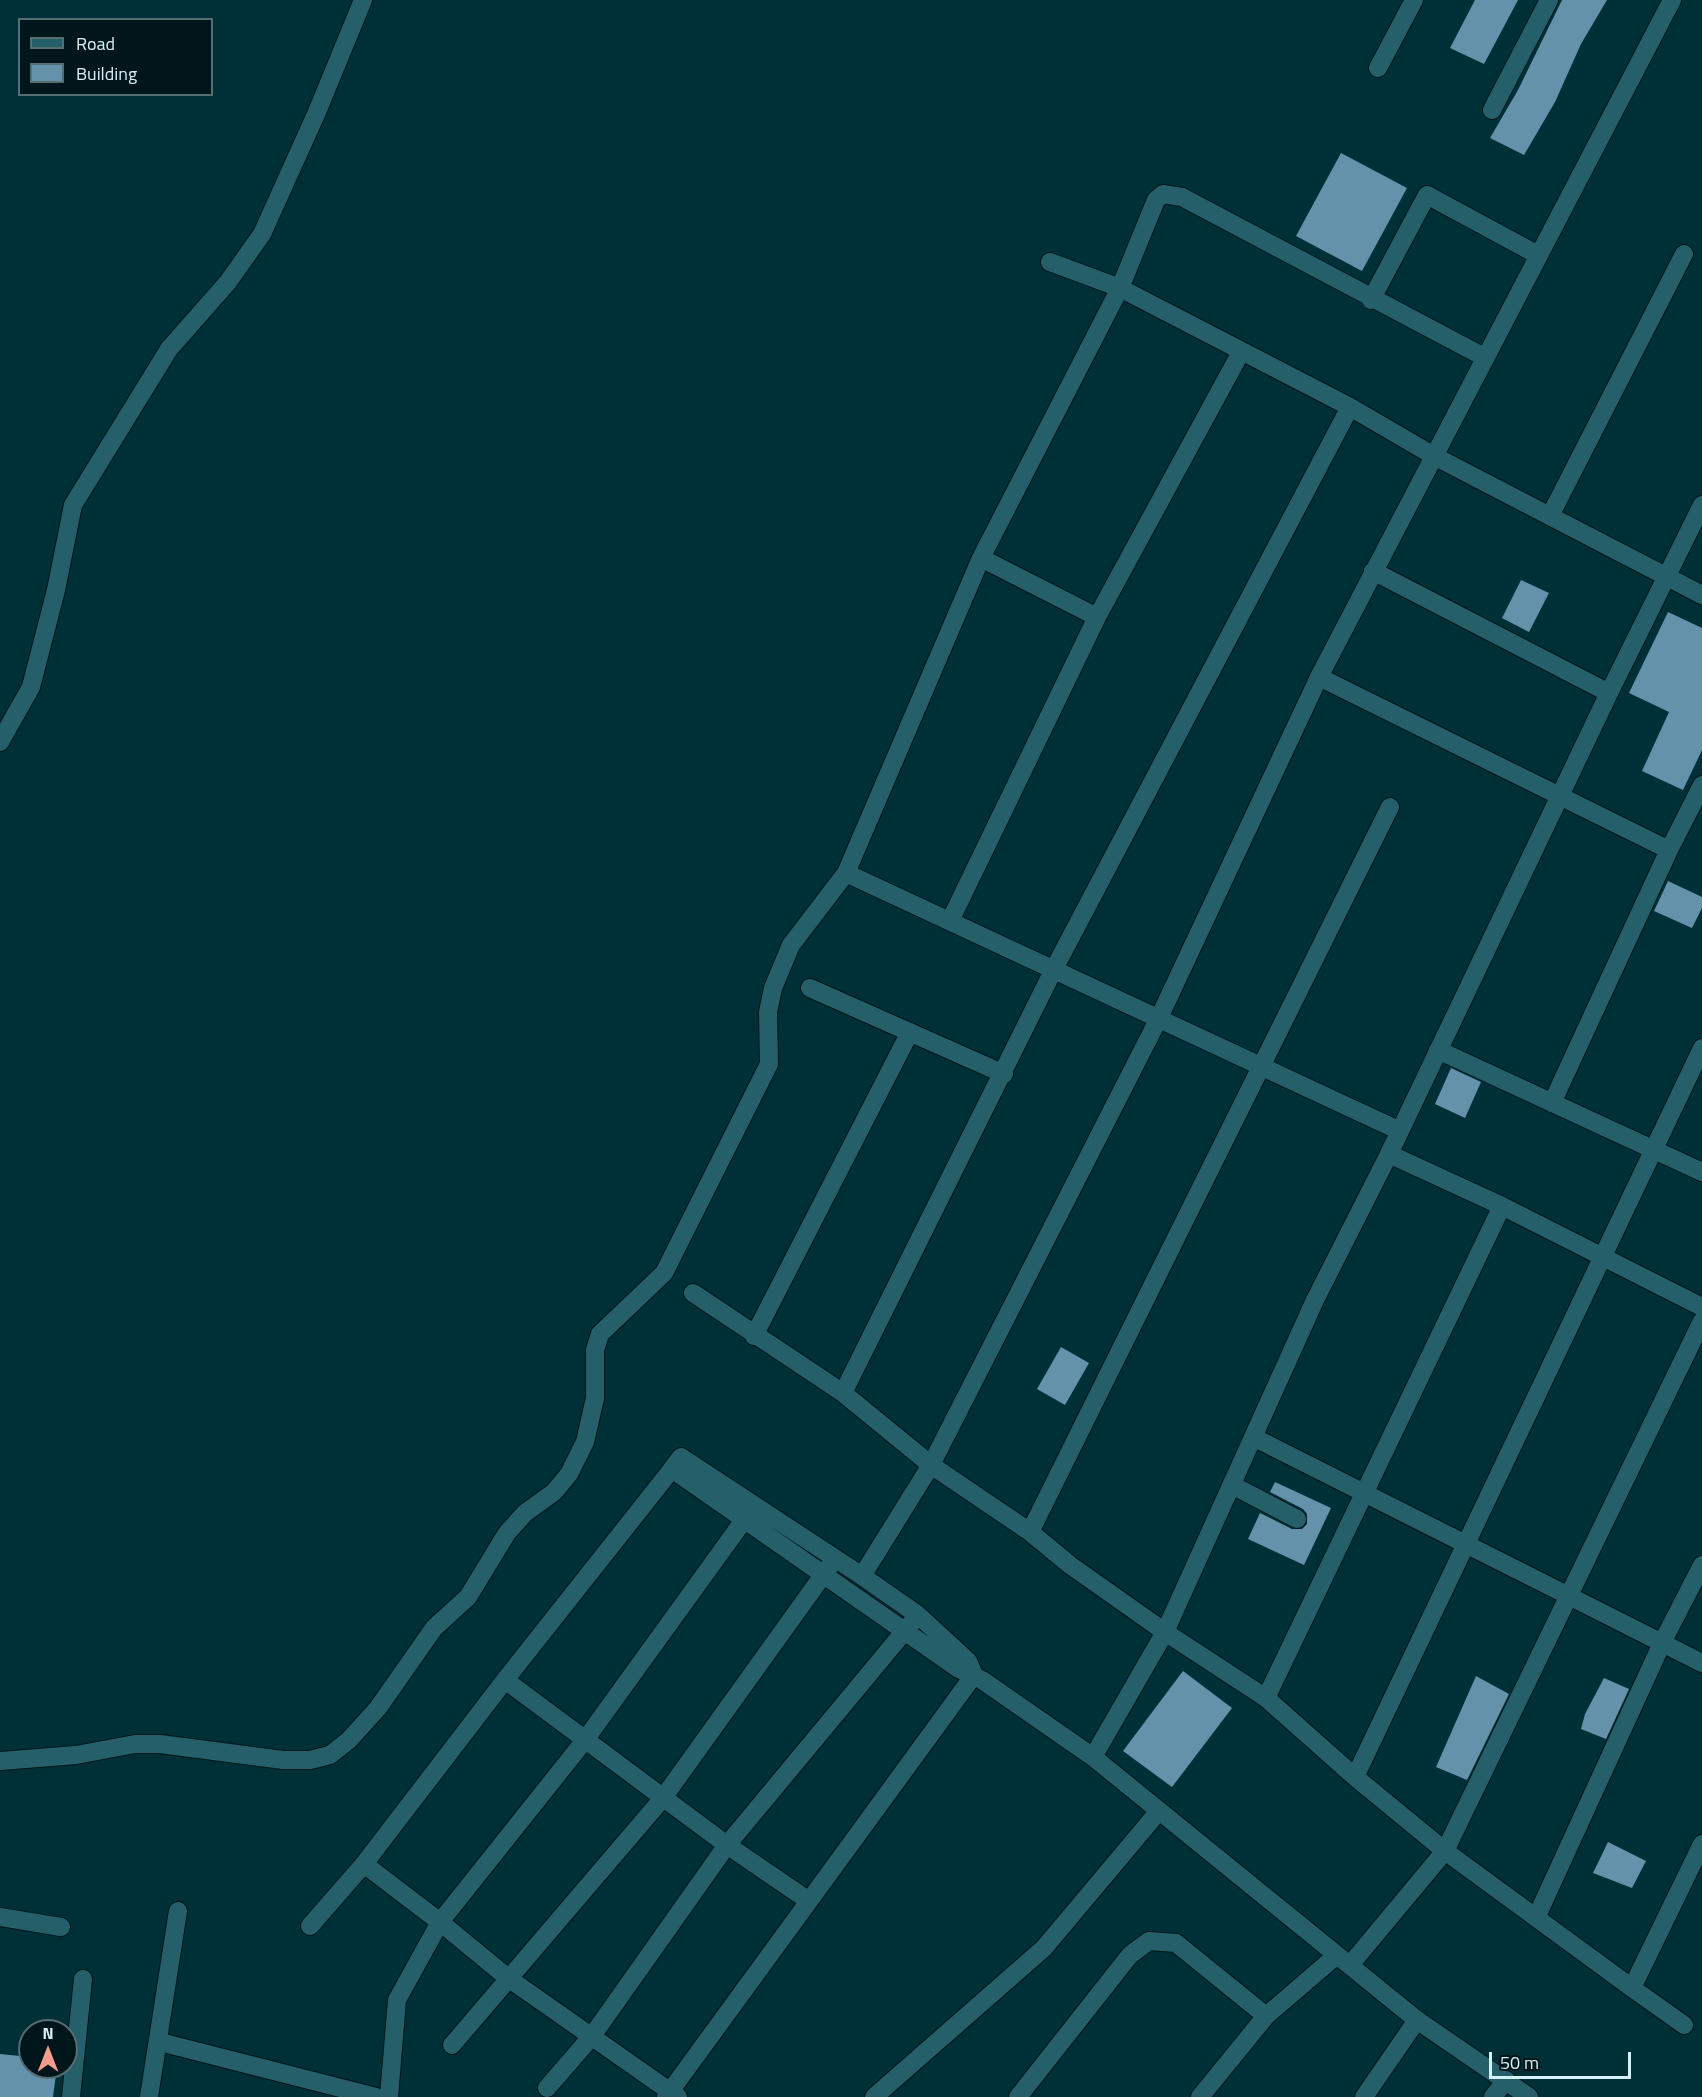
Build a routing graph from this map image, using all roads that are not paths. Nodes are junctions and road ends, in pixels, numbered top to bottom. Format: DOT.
graph roads {
  1 [pos="363,0"];
  2 [pos="1414,0"];
  3 [pos="1549,0"];
  4 [pos="1672,0"];
  5 [pos="1378,68"];
  6 [pos="1492,110"];
  7 [pos="1684,254"];
  8 [pos="1538,255"];
  9 [pos="1050,262"];
  10 [pos="1120,288"];
  11 [pos="1371,300"];
  12 [pos="1241,352"];
  13 [pos="1484,357"];
  14 [pos="1350,407"];
  15 [pos="1434,456"];
  16 [pos="1702,506"];
  17 [pos="1550,516"];
  18 [pos="981,558"];
  19 [pos="1373,572"];
  20 [pos="1666,576"];
  21 [pos="1702,595"];
  22 [pos="1096,617"];
  23 [pos="1319,677"];
  24 [pos="1609,693"];
  25 [pos="0,741"];
  26 [pos="1702,785"];
  27 [pos="1560,797"];
  28 [pos="1390,807"];
  29 [pos="1669,849"];
  30 [pos="846,873"];
  31 [pos="950,921"];
  32 [pos="1054,969"];
  33 [pos="810,988"];
  34 [pos="1158,1020"];
  35 [pos="910,1032"];
  36 [pos="1702,1048"];
  37 [pos="1438,1050"];
  38 [pos="1262,1067"];
  39 [pos="1004,1074"];
  40 [pos="1552,1102"];
  41 [pos="1400,1131"];
  42 [pos="1653,1150"];
  43 [pos="1389,1154"];
  44 [pos="1702,1172"];
  45 [pos="1502,1206"];
  46 [pos="1603,1256"];
  47 [pos="693,1293"];
  48 [pos="1702,1307"];
  49 [pos="1702,1321"];
  50 [pos="754,1336"];
  51 [pos="843,1393"];
  52 [pos="1253,1437"];
  53 [pos="931,1465"];
  54 [pos="1232,1485"];
  55 [pos="1364,1494"];
  56 [pos="750,1512"];
  57 [pos="1297,1519"];
  58 [pos="1030,1532"];
  59 [pos="1466,1545"];
  60 [pos="835,1558"];
  61 [pos="1702,1565"];
  62 [pos="824,1573"];
  63 [pos="862,1576"];
  64 [pos="1568,1597"];
  65 [pos="918,1615"];
  66 [pos="906,1630"];
  67 [pos="1165,1632"];
  68 [pos="1663,1641"];
  69 [pos="1702,1663"];
  70 [pos="974,1676"];
  71 [pos="505,1680"];
  72 [pos="1266,1698"];
  73 [pos="585,1740"];
  74 [pos="1094,1757"];
  75 [pos="0,1761"];
  76 [pos="1355,1777"];
  77 [pos="663,1798"];
  78 [pos="1159,1811"];
  79 [pos="1702,1844"];
  80 [pos="727,1845"];
  81 [pos="1444,1851"];
  82 [pos="364,1864"];
  83 [pos="809,1901"];
  84 [pos="178,1911"];
  85 [pos="0,1917"];
  86 [pos="1536,1918"];
  87 [pos="440,1922"];
  88 [pos="310,1926"];
  89 [pos="61,1927"];
  90 [pos="1344,1960"];
  91 [pos="508,1978"];
  92 [pos="83,1979"];
  93 [pos="1632,1988"];
  94 [pos="1266,2016"];
  95 [pos="1417,2020"];
  96 [pos="1684,2025"];
  97 [pos="592,2036"];
  98 [pos="160,2042"];
  99 [pos="452,2044"];
  100 [pos="1506,2080"];
  101 [pos="547,2088"];
  102 [pos="671,2095"];
  103 [pos="70,2097"];
  104 [pos="149,2097"];
  105 [pos="376,2097"];
  106 [pos="389,2097"];
  107 [pos="874,2097"];
  108 [pos="1018,2097"];
  109 [pos="1200,2097"];
  110 [pos="1364,2097"];
  111 [pos="1493,2097"];
  112 [pos="1529,2097"];
  1 -- 25 [label="street"];
  2 -- 5 [label="street"];
  3 -- 6 [label="street"];
  4 -- 8 [label="street"];
  7 -- 17 [label="street"];
  8 -- 11 [label="street"];
  8 -- 13 [label="street"];
  9 -- 10 [label="street"];
  10 -- 11 [label="street"];
  10 -- 12 [label="street"];
  10 -- 18 [label="street"];
  11 -- 13 [label="street"];
  12 -- 14 [label="street"];
  12 -- 22 [label="street"];
  13 -- 15 [label="street"];
  14 -- 15 [label="street"];
  14 -- 32 [label="street"];
  15 -- 17 [label="street"];
  15 -- 19 [label="street"];
  16 -- 20 [label="street"];
  17 -- 20 [label="street"];
  18 -- 22 [label="street"];
  18 -- 30 [label="street"];
  19 -- 23 [label="street"];
  19 -- 24 [label="street"];
  20 -- 21 [label="street"];
  20 -- 24 [label="street"];
  22 -- 31 [label="street"];
  23 -- 27 [label="street"];
  23 -- 34 [label="street"];
  24 -- 27 [label="street"];
  26 -- 29 [label="street"];
  27 -- 29 [label="street"];
  27 -- 37 [label="street"];
  28 -- 38 [label="street"];
  29 -- 40 [label="street"];
  30 -- 31 [label="street"];
  30 -- 75 [label="street"];
  31 -- 32 [label="street"];
  32 -- 34 [label="street"];
  32 -- 39 [label="street"];
  33 -- 35 [label="street"];
  34 -- 38 [label="street"];
  34 -- 53 [label="street"];
  35 -- 39 [label="street"];
  35 -- 50 [label="street"];
  36 -- 42 [label="street"];
  37 -- 40 [label="street"];
  37 -- 41 [label="street"];
  38 -- 41 [label="street"];
  38 -- 58 [label="street"];
  39 -- 51 [label="street"];
  40 -- 42 [label="street"];
  41 -- 43 [label="street"];
  42 -- 44 [label="street"];
  42 -- 46 [label="street"];
  43 -- 45 [label="street"];
  43 -- 52 [label="street"];
  45 -- 46 [label="street"];
  45 -- 55 [label="street"];
  46 -- 48 [label="street"];
  46 -- 59 [label="street"];
  47 -- 50 [label="street"];
  49 -- 64 [label="street"];
  50 -- 51 [label="street"];
  51 -- 53 [label="street"];
  52 -- 54 [label="street"];
  52 -- 55 [label="street"];
  53 -- 58 [label="street"];
  53 -- 63 [label="street"];
  54 -- 57 [label="street"];
  54 -- 67 [label="street"];
  55 -- 59 [label="street"];
  55 -- 72 [label="street"];
  56 -- 60 [label="street"];
  56 -- 62 [label="street"];
  56 -- 71 [label="street"];
  56 -- 73 [label="street"];
  58 -- 67 [label="street"];
  59 -- 64 [label="street"];
  59 -- 76 [label="street"];
  60 -- 62 [label="street"];
  60 -- 63 [label="street"];
  61 -- 68 [label="street"];
  62 -- 66 [label="street"];
  62 -- 77 [label="street"];
  63 -- 65 [label="street"];
  64 -- 68 [label="street"];
  64 -- 81 [label="street"];
  65 -- 66 [label="street"];
  65 -- 70 [label="street"];
  66 -- 70 [label="street"];
  66 -- 80 [label="street"];
  67 -- 72 [label="street"];
  67 -- 74 [label="street"];
  68 -- 69 [label="street"];
  68 -- 86 [label="street"];
  70 -- 74 [label="street"];
  70 -- 83 [label="street"];
  71 -- 73 [label="street"];
  71 -- 82 [label="street"];
  72 -- 76 [label="street"];
  73 -- 77 [label="street"];
  73 -- 87 [label="street"];
  74 -- 78 [label="street"];
  76 -- 81 [label="street"];
  77 -- 80 [label="street"];
  77 -- 91 [label="street"];
  78 -- 90 [label="street"];
  78 -- 107 [label="street"];
  79 -- 93 [label="street"];
  80 -- 83 [label="street"];
  80 -- 97 [label="street"];
  81 -- 86 [label="street"];
  81 -- 90 [label="street"];
  82 -- 87 [label="street"];
  82 -- 88 [label="street"];
  83 -- 102 [label="street"];
  84 -- 98 [label="street"];
  85 -- 89 [label="street"];
  86 -- 93 [label="street"];
  87 -- 91 [label="street"];
  87 -- 106 [label="street"];
  90 -- 94 [label="street"];
  90 -- 95 [label="street"];
  91 -- 97 [label="street"];
  91 -- 99 [label="street"];
  92 -- 103 [label="street"];
  93 -- 96 [label="street"];
  94 -- 108 [label="street"];
  94 -- 109 [label="street"];
  95 -- 100 [label="street"];
  95 -- 110 [label="street"];
  97 -- 101 [label="street"];
  97 -- 102 [label="street"];
  98 -- 104 [label="street"];
  98 -- 105 [label="street"];
  100 -- 111 [label="street"];
  100 -- 112 [label="street"];
}
